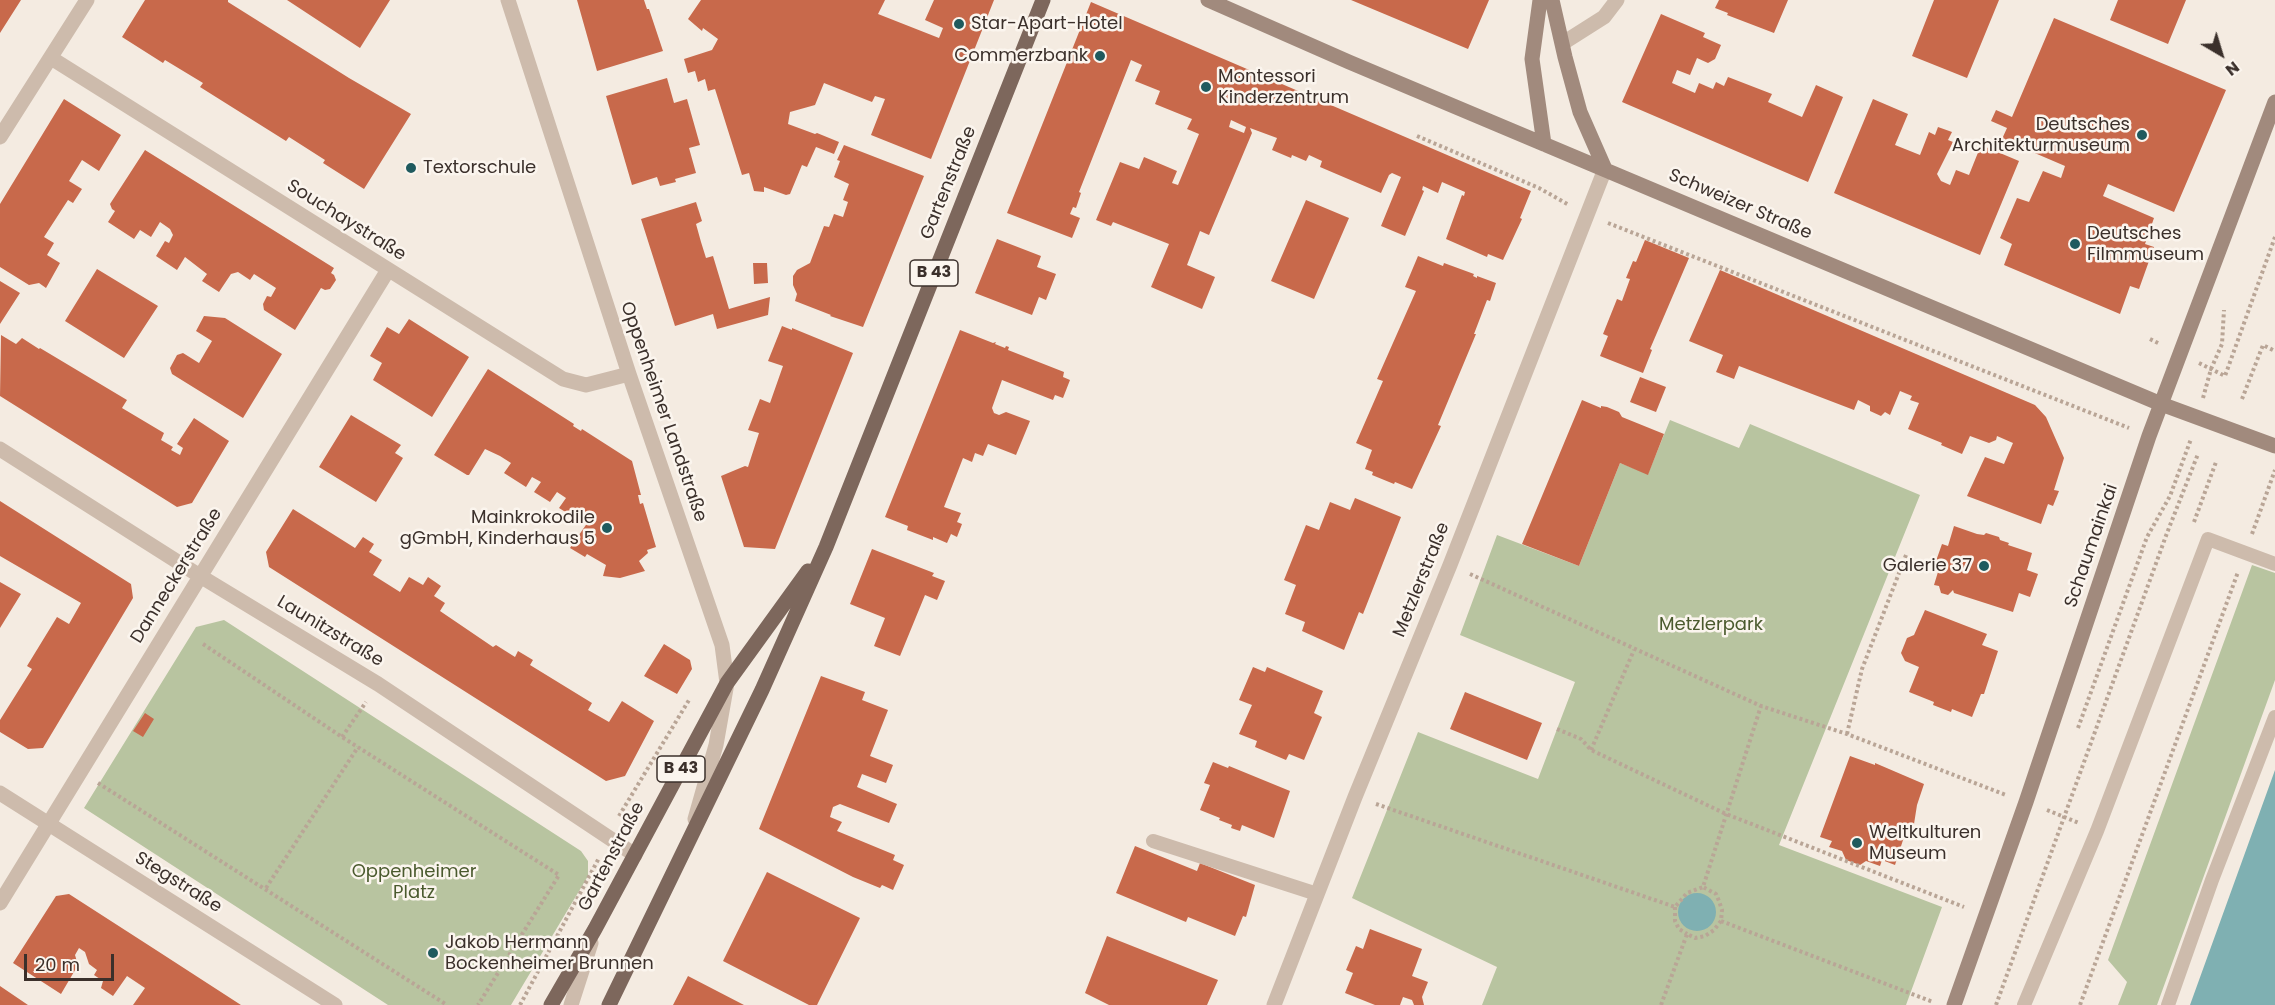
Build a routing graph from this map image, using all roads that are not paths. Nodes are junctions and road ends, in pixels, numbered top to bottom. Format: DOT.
graph roads {
  1 [pos="87,0"];
  2 [pos="508,0"];
  3 [pos="1043,0"];
  4 [pos="1208,0"];
  5 [pos="1540,0"];
  6 [pos="1552,0"];
  7 [pos="1617,0"];
  8 [pos="1563,43"];
  9 [pos="51,58"];
  10 [pos="2275,102"];
  11 [pos="0,138"];
  12 [pos="1544,144"];
  13 [pos="1605,169"];
  14 [pos="388,270"];
  15 [pos="629,374"];
  16 [pos="2161,404"];
  17 [pos="2275,446"];
  18 [pos="0,449"];
  19 [pos="826,547"];
  20 [pos="2275,564"];
  21 [pos="200,576"];
  22 [pos="727,682"];
  23 [pos="2275,717"];
  24 [pos="0,793"];
  25 [pos="48,824"];
  26 [pos="689,841"];
  27 [pos="1153,841"];
  28 [pos="635,855"];
  29 [pos="1317,894"];
  30 [pos="0,903"];
  31 [pos="595,929"];
  32 [pos="335,1005"];
  33 [pos="551,1005"];
  34 [pos="571,1005"];
  35 [pos="609,1005"];
  36 [pos="1274,1005"];
  37 [pos="1954,1005"];
  38 [pos="2024,1005"];
  39 [pos="2168,1005"];
  1 -- 9 [label="street"];
  2 -- 15 [label="street, Oppenheimer Landstraße"];
  3 -- 19 [label="main road, Gartenstraße / B 43"];
  4 -- 12 [label="main road, Schweizer Straße"];
  5 -- 12 [label="main road"];
  6 -- 8 [label="main road"];
  7 -- 8 [label="street"];
  8 -- 13 [label="main road"];
  9 -- 11 [label="street"];
  9 -- 14 [label="street, Souchaystraße"];
  10 -- 16 [label="main road, Schaumainkai"];
  12 -- 13 [label="main road, Schweizer Straße"];
  13 -- 16 [label="main road, Schweizer Straße"];
  13 -- 29 [label="street, Metzlerstraße"];
  14 -- 15 [label="street, Souchaystraße"];
  14 -- 21 [label="street, Danneckerstraße"];
  15 -- 22 [label="street, Oppenheimer Landstraße"];
  16 -- 17 [label="main road, Schweizer Straße"];
  16 -- 37 [label="main road, Schaumainkai"];
  18 -- 21 [label="street, Launitzstraße"];
  19 -- 22 [label="main road, Gartenstraße / B 43"];
  19 -- 26 [label="main road, Gartenstraße"];
  20 -- 38 [label="lane"];
  21 -- 25 [label="street, Danneckerstraße"];
  21 -- 28 [label="street, Launitzstraße"];
  22 -- 26 [label="street, Oppenheimer Landstraße"];
  22 -- 28 [label="main road, Gartenstraße / B 43"];
  23 -- 39 [label="lane"];
  24 -- 25 [label="street, Stegstraße"];
  25 -- 30 [label="street, Danneckerstraße"];
  25 -- 32 [label="street, Stegstraße"];
  26 -- 35 [label="main road, Gartenstraße"];
  27 -- 29 [label="lane"];
  28 -- 31 [label="main road, Gartenstraße / B 43"];
  29 -- 36 [label="street, Metzlerstraße"];
  31 -- 33 [label="main road, Gartenstraße / B 43"];
  31 -- 34 [label="street"];
}
